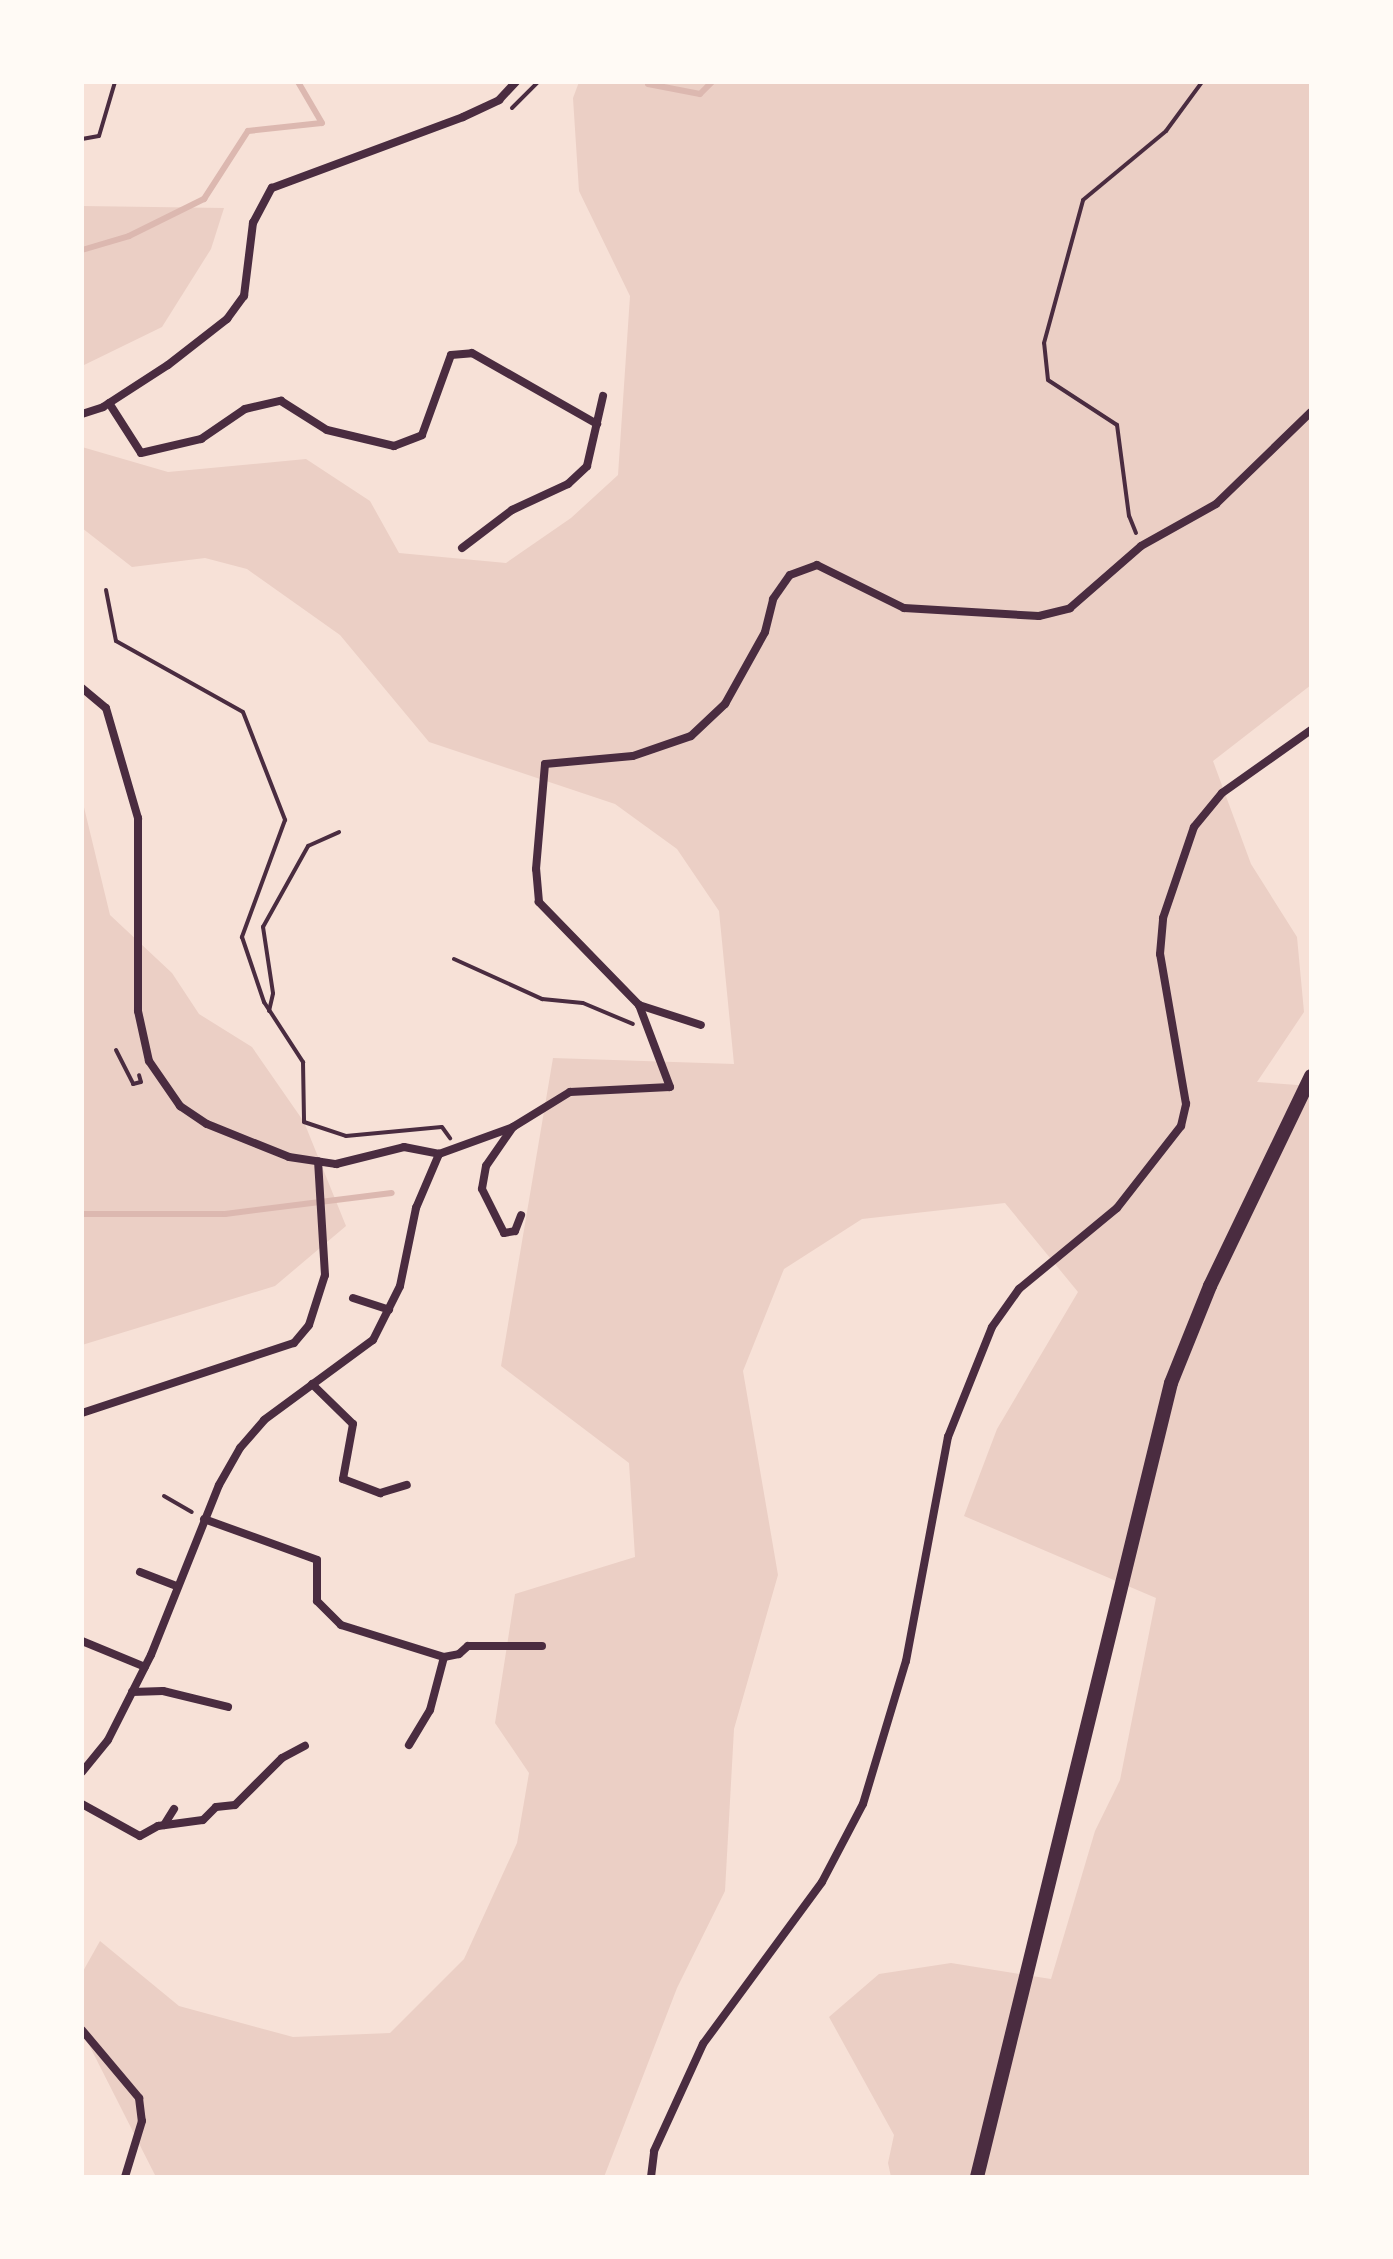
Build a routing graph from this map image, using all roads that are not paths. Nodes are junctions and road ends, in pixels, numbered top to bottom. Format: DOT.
graph roads {
  1 [pos="516,82"];
  2 [pos="603,396"];
  3 [pos="109,403"];
  4 [pos="1311,412"];
  5 [pos="82,414"];
  6 [pos="597,424"];
  7 [pos="462,548"];
  8 [pos="82,688"];
  9 [pos="1311,730"];
  10 [pos="639,1005"];
  11 [pos="701,1025"];
  12 [pos="1311,1076"];
  13 [pos="513,1127"];
  14 [pos="439,1154"];
  15 [pos="318,1161"];
  16 [pos="521,1215"];
  17 [pos="353,1298"];
  18 [pos="389,1310"];
  19 [pos="312,1384"];
  20 [pos="82,1413"];
  21 [pos="407,1485"];
  22 [pos="204,1519"];
  23 [pos="140,1572"];
  24 [pos="176,1586"];
  25 [pos="82,1641"];
  26 [pos="542,1646"];
  27 [pos="444,1657"];
  28 [pos="145,1667"];
  29 [pos="132,1692"];
  30 [pos="228,1707"];
  31 [pos="409,1745"];
  32 [pos="305,1746"];
  33 [pos="82,1772"];
  34 [pos="82,1804"];
  35 [pos="174,1809"];
  36 [pos="164,1825"];
  37 [pos="83,2030"];
  38 [pos="125,2177"];
  39 [pos="651,2177"];
  40 [pos="977,2177"];
  1 -- 3 [label="street"];
  2 -- 6 [label="street"];
  3 -- 5 [label="street"];
  3 -- 6 [label="street"];
  4 -- 10 [label="street"];
  6 -- 7 [label="street"];
  8 -- 15 [label="street"];
  9 -- 39 [label="street"];
  10 -- 11 [label="street"];
  10 -- 13 [label="street"];
  12 -- 40 [label="street"];
  13 -- 14 [label="street"];
  13 -- 16 [label="street"];
  14 -- 15 [label="street"];
  14 -- 18 [label="street"];
  15 -- 20 [label="street"];
  17 -- 18 [label="street"];
  18 -- 19 [label="street"];
  19 -- 21 [label="street"];
  19 -- 22 [label="street"];
  22 -- 24 [label="street"];
  22 -- 27 [label="street"];
  23 -- 24 [label="street"];
  24 -- 28 [label="street"];
  25 -- 28 [label="street"];
  26 -- 27 [label="street"];
  27 -- 31 [label="street"];
  28 -- 29 [label="street"];
  29 -- 30 [label="street"];
  29 -- 33 [label="street"];
  32 -- 36 [label="street"];
  34 -- 36 [label="street"];
  35 -- 36 [label="street"];
  37 -- 38 [label="street"];
}
